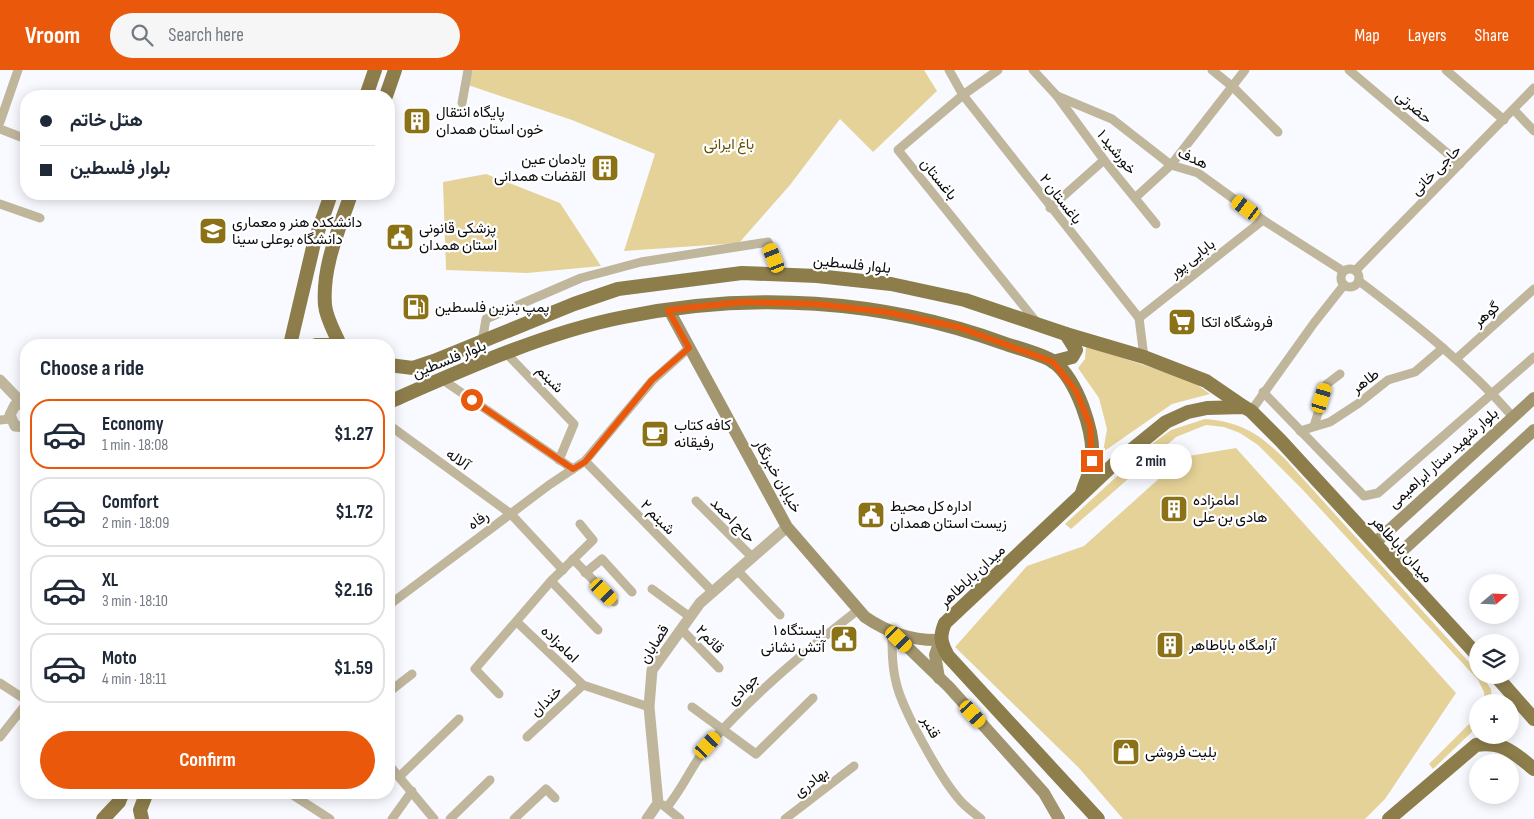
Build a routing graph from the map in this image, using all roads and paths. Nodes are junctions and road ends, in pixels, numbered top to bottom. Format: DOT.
graph roads {
  1 [pos="18,70"];
  2 [pos="375,70"];
  3 [pos="395,70"];
  4 [pos="468,70"];
  5 [pos="948,70"];
  6 [pos="998,70"];
  7 [pos="1033,70"];
  8 [pos="1212,70"];
  9 [pos="1245,70"];
  10 [pos="1349,70"];
  11 [pos="1446,70"];
  12 [pos="1232,87"];
  13 [pos="1534,88"];
  14 [pos="368,90"];
  15 [pos="388,90"];
  16 [pos="963,96"];
  17 [pos="1057,96"];
  18 [pos="462,103"];
  19 [pos="1514,110"];
  20 [pos="1504,120"];
  21 [pos="0,122"];
  22 [pos="0,129"];
  23 [pos="1534,131"];
  24 [pos="1278,132"];
  25 [pos="20,137"];
  26 [pos="1104,160"];
  27 [pos="1460,164"];
  28 [pos="1171,165"];
  29 [pos="1136,197"];
  30 [pos="329,200"];
  31 [pos="349,200"];
  32 [pos="0,204"];
  33 [pos="1050,208"];
  34 [pos="40,218"];
  35 [pos="1262,220"];
  36 [pos="1156,224"];
  37 [pos="1356,270"];
  38 [pos="1343,272"];
  39 [pos="780,274"];
  40 [pos="1359,281"];
  41 [pos="1344,285"];
  42 [pos="1534,289"];
  43 [pos="668,310"];
  44 [pos="1139,318"];
  45 [pos="1039,325"];
  46 [pos="1066,334"];
  47 [pos="291,339"];
  48 [pos="336,339"];
  49 [pos="482,342"];
  50 [pos="689,348"];
  51 [pos="1443,348"];
  52 [pos="507,354"];
  53 [pos="1144,357"];
  54 [pos="1534,357"];
  55 [pos="1456,359"];
  56 [pos="1053,362"];
  57 [pos="395,366"];
  58 [pos="1340,374"];
  59 [pos="0,380"];
  60 [pos="443,380"];
  61 [pos="1263,392"];
  62 [pos="1494,394"];
  63 [pos="1534,398"];
  64 [pos="20,399"];
  65 [pos="395,400"];
  66 [pos="20,405"];
  67 [pos="1248,409"];
  68 [pos="1513,417"];
  69 [pos="5,420"];
  70 [pos="1314,426"];
  71 [pos="20,428"];
  72 [pos="395,429"];
  73 [pos="1300,430"];
  74 [pos="1534,430"];
  75 [pos="559,460"];
  76 [pos="585,462"];
  77 [pos="573,469"];
  78 [pos="1081,495"];
  79 [pos="696,501"];
  80 [pos="511,514"];
  81 [pos="1404,517"];
  82 [pos="580,524"];
  83 [pos="787,526"];
  84 [pos="1418,536"];
  85 [pos="1375,543"];
  86 [pos="752,557"];
  87 [pos="573,559"];
  88 [pos="1391,561"];
  89 [pos="563,570"];
  90 [pos="737,570"];
  91 [pos="585,573"];
  92 [pos="551,581"];
  93 [pos="652,589"];
  94 [pos="712,591"];
  95 [pos="632,592"];
  96 [pos="395,600"];
  97 [pos="614,602"];
  98 [pos="858,610"];
  99 [pos="780,615"];
  100 [pos="690,616"];
  101 [pos="517,622"];
  102 [pos="681,629"];
  103 [pos="598,630"];
  104 [pos="892,632"];
  105 [pos="940,640"];
  106 [pos="1469,646"];
  107 [pos="719,668"];
  108 [pos="412,674"];
  109 [pos="939,678"];
  110 [pos="0,683"];
  111 [pos="1503,684"];
  112 [pos="583,685"];
  113 [pos="395,687"];
  114 [pos="499,694"];
  115 [pos="20,696"];
  116 [pos="813,698"];
  117 [pos="649,706"];
  118 [pos="692,707"];
  119 [pos="20,712"];
  120 [pos="459,719"];
  121 [pos="1534,719"];
  122 [pos="723,729"];
  123 [pos="0,737"];
  124 [pos="527,737"];
  125 [pos="854,766"];
  126 [pos="1534,769"];
  127 [pos="395,771"];
  128 [pos="400,776"];
  129 [pos="490,780"];
  130 [pos="412,791"];
  131 [pos="555,798"];
  132 [pos="120,799"];
  133 [pos="145,799"];
  134 [pos="299,799"];
  135 [pos="662,805"];
  136 [pos="103,819"];
  137 [pos="142,819"];
  138 [pos="330,819"];
  139 [pos="392,819"];
  140 [pos="434,819"];
  141 [pos="450,819"];
  142 [pos="514,819"];
  143 [pos="647,819"];
  144 [pos="680,819"];
  145 [pos="784,819"];
  146 [pos="981,819"];
  147 [pos="1059,819"];
  148 [pos="1098,819"];
  149 [pos="1389,819"];
  1 -- 21 [label="street"];
  2 -- 14 [label="main road"];
  3 -- 15 [label="main road"];
  4 -- 18 [label="street"];
  5 -- 16 [label="street, باغستان ۲"];
  6 -- 16 [label="street, باغستان"];
  7 -- 17 [label="street, هدف"];
  8 -- 12 [label="street"];
  9 -- 12 [label="street"];
  10 -- 27 [label="street, حضرتی"];
  11 -- 20 [label="street"];
  12 -- 24 [label="street"];
  12 -- 28 [label="street"];
  13 -- 19 [label="street, حاجی خانی"];
  16 -- 33 [label="street, باغستان ۲"];
  16 -- 45 [label="street, باغستان"];
  17 -- 26 [label="street, خورشید ۱"];
  17 -- 28 [label="street, هدف"];
  19 -- 20 [label="street, حاجی خانی"];
  19 -- 23 [label="street"];
  20 -- 27 [label="street, حاجی خانی"];
  22 -- 25 [label="street"];
  26 -- 29 [label="street, خورشید ۱"];
  26 -- 33 [label="street"];
  27 -- 37 [label="street, حاجی خانی"];
  28 -- 29 [label="street"];
  28 -- 35 [label="street, هدف"];
  29 -- 36 [label="street, خورشید ۱"];
  30 -- 47 [label="main road"];
  31 -- 48 [label="main road"];
  32 -- 34 [label="street"];
  33 -- 44 [label="street, باغستان ۲"];
  35 -- 38 [label="street, هدف"];
  35 -- 44 [label="street, بابایی پور"];
  37 -- 38 [label="street"];
  37 -- 40 [label="street"];
  38 -- 41 [label="street"];
  39 -- 45 [label="main road, بلوار فلسطین"];
  39 -- 49 [label="main road, بلوار فلسطین"];
  39 -- 49 [label="street"];
  40 -- 41 [label="street"];
  40 -- 51 [label="street"];
  41 -- 61 [label="street"];
  42 -- 55 [label="street, گوهر"];
  43 -- 50 [label="main road, خیابان خبرنگار"];
  43 -- 52 [label="main road, بلوار فلسطین"];
  43 -- 56 [label="main road, بلوار فلسطین"];
  44 -- 53 [label="street"];
  45 -- 46 [label="main road, بلوار فلسطین"];
  46 -- 53 [label="main road, بلوار فلسطین"];
  46 -- 56 [label="main road"];
  49 -- 57 [label="main road, بلوار فلسطین"];
  50 -- 76 [label="street"];
  50 -- 83 [label="main road, خیابان خبرنگار"];
  51 -- 55 [label="street"];
  51 -- 70 [label="street, طاهر"];
  52 -- 60 [label="main road, بلوار فلسطین"];
  52 -- 75 [label="street, شبنم"];
  53 -- 67 [label="main road, بلوار فلسطین"];
  54 -- 62 [label="street"];
  55 -- 62 [label="street"];
  56 -- 78 [label="main road"];
  58 -- 70 [label="street"];
  59 -- 64 [label="street"];
  60 -- 65 [label="main road, بلوار فلسطین"];
  60 -- 75 [label="street"];
  61 -- 67 [label="street"];
  61 -- 73 [label="street"];
  62 -- 68 [label="street"];
  62 -- 73 [label="street"];
  63 -- 68 [label="main road, بلوار شهید ستار ابراهیمی"];
  66 -- 69 [label="street"];
  67 -- 78 [label="main road, میدان باباطاهر"];
  67 -- 85 [label="main road, میدان باباطاهر"];
  68 -- 81 [label="main road, بلوار شهید ستار ابراهیمی"];
  69 -- 71 [label="street"];
  70 -- 73 [label="street, طاهر"];
  72 -- 80 [label="street, آلاله"];
  74 -- 84 [label="main road"];
  75 -- 77 [label="street"];
  76 -- 77 [label="street, رفاه"];
  76 -- 94 [label="street, شبنم ۲"];
  77 -- 80 [label="street, رفاه"];
  78 -- 105 [label="main road, میدان باباطاهر"];
  79 -- 86 [label="street, حاج احمد"];
  80 -- 89 [label="street"];
  80 -- 96 [label="street, رفاه"];
  81 -- 84 [label="main road"];
  81 -- 85 [label="main road, بلوار شهید ستار ابراهیمی"];
  82 -- 87 [label="street"];
  83 -- 86 [label="street, قصابان"];
  83 -- 98 [label="main road, خیابان خبرنگار"];
  84 -- 88 [label="main road"];
  85 -- 88 [label="main road, میدان باباطاهر"];
  86 -- 90 [label="street, قصابان"];
  87 -- 89 [label="street"];
  87 -- 91 [label="street"];
  88 -- 106 [label="main road, میدان باباطاهر"];
  89 -- 92 [label="street"];
  90 -- 94 [label="street, قصابان"];
  90 -- 99 [label="street"];
  91 -- 95 [label="street"];
  91 -- 97 [label="street"];
  92 -- 101 [label="street"];
  92 -- 103 [label="street"];
  93 -- 100 [label="street"];
  94 -- 100 [label="street, قصابان"];
  98 -- 104 [label="main road, خیابان خبرنگار"];
  98 -- 122 [label="street, جوادی"];
  100 -- 102 [label="street, قصابان"];
  101 -- 112 [label="street, امامزاده"];
  101 -- 114 [label="street"];
  102 -- 107 [label="street, قائم۲"];
  102 -- 117 [label="street, قصابان"];
  104 -- 105 [label="main road, خیابان خبرنگار"];
  104 -- 109 [label="main road, خیابان خبرنگار"];
  104 -- 146 [label="street, قنبر"];
  105 -- 109 [label="main road"];
  105 -- 148 [label="main road"];
  108 -- 113 [label="street"];
  109 -- 147 [label="main road, خیابان خبرنگار"];
  110 -- 115 [label="street"];
  111 -- 121 [label="main road"];
  112 -- 117 [label="street, امامزاده"];
  112 -- 124 [label="street, خندان"];
  116 -- 122 [label="street"];
  117 -- 135 [label="street, قصابان"];
  118 -- 122 [label="street"];
  119 -- 123 [label="street"];
  120 -- 128 [label="street"];
  122 -- 135 [label="street, جوادی"];
  125 -- 145 [label="street, بهادری"];
  126 -- 149 [label="main road"];
  127 -- 128 [label="street"];
  128 -- 130 [label="street"];
  129 -- 141 [label="street"];
  130 -- 139 [label="street"];
  130 -- 140 [label="street"];
  131 -- 142 [label="street"];
  132 -- 136 [label="main road"];
  133 -- 137 [label="main road"];
  134 -- 138 [label="street"];
  135 -- 143 [label="street"];
  135 -- 144 [label="street"];
}
